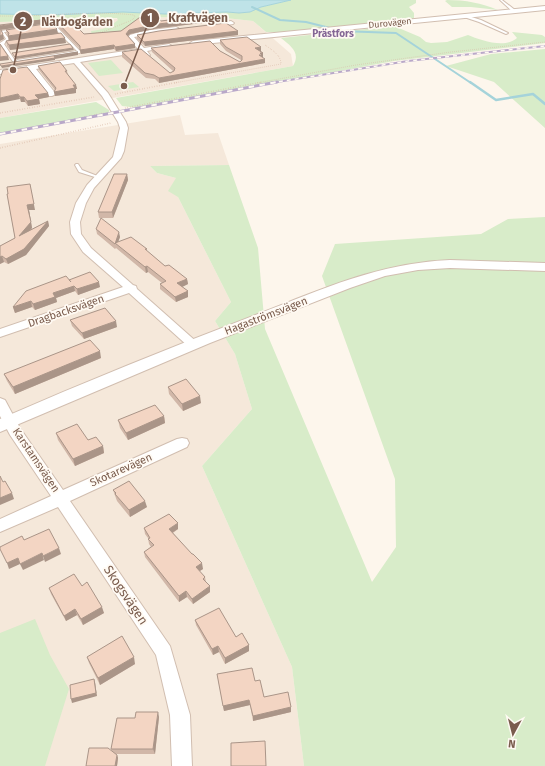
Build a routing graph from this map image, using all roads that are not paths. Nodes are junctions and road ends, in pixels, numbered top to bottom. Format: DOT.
graph roads {
  1 [pos="501,0"];
  2 [pos="545,8"];
  3 [pos="514,11"];
  4 [pos="465,16"];
  5 [pos="231,23"];
  6 [pos="202,26"];
  7 [pos="38,27"];
  8 [pos="180,29"];
  9 [pos="17,30"];
  10 [pos="1,31"];
  11 [pos="506,33"];
  12 [pos="63,35"];
  13 [pos="55,36"];
  14 [pos="9,42"];
  15 [pos="1,44"];
  16 [pos="72,44"];
  17 [pos="64,45"];
  18 [pos="142,50"];
  19 [pos="15,52"];
  20 [pos="8,53"];
  21 [pos="151,58"];
  22 [pos="75,60"];
  23 [pos="14,62"];
  24 [pos="7,63"];
  25 [pos="31,67"];
  26 [pos="0,72"];
  27 [pos="52,94"];
  28 [pos="77,165"];
  29 [pos="98,177"];
  30 [pos="545,267"];
  31 [pos="132,288"];
  32 [pos="0,333"];
  33 [pos="193,344"];
  34 [pos="0,403"];
  35 [pos="6,423"];
  36 [pos="182,443"];
  37 [pos="61,497"];
  38 [pos="0,526"];
  39 [pos="182,766"];
  1 -- 3 [label="lane"];
  2 -- 3 [label="street, Durovägen"];
  3 -- 4 [label="street, Durovägen"];
  4 -- 11 [label="lane"];
  4 -- 18 [label="street, Durovägen"];
  5 -- 6 [label="street"];
  7 -- 12 [label="lane"];
  8 -- 18 [label="street"];
  9 -- 10 [label="lane"];
  10 -- 15 [label="lane"];
  12 -- 13 [label="lane"];
  12 -- 16 [label="lane"];
  14 -- 15 [label="lane"];
  15 -- 20 [label="lane"];
  16 -- 17 [label="lane"];
  16 -- 23 [label="lane"];
  18 -- 21 [label="street"];
  18 -- 22 [label="street, Durovägen"];
  19 -- 20 [label="lane"];
  20 -- 23 [label="lane"];
  22 -- 25 [label="street, Durovägen"];
  22 -- 29 [label="street"];
  23 -- 24 [label="lane"];
  25 -- 26 [label="street, Durovägen"];
  25 -- 27 [label="street"];
  28 -- 29 [label="lane"];
  29 -- 31 [label="street"];
  30 -- 33 [label="street, Hagaströmsvägen"];
  31 -- 32 [label="street, Dragbacksvägen"];
  31 -- 33 [label="street"];
  33 -- 35 [label="street, Hagaströmsvägen"];
  34 -- 35 [label="street, Karstamsvägen"];
  35 -- 37 [label="street, Karstamsvägen"];
  36 -- 37 [label="street, Skotarevägen"];
  37 -- 38 [label="street"];
  37 -- 39 [label="street, Skogsvägen"];
}
